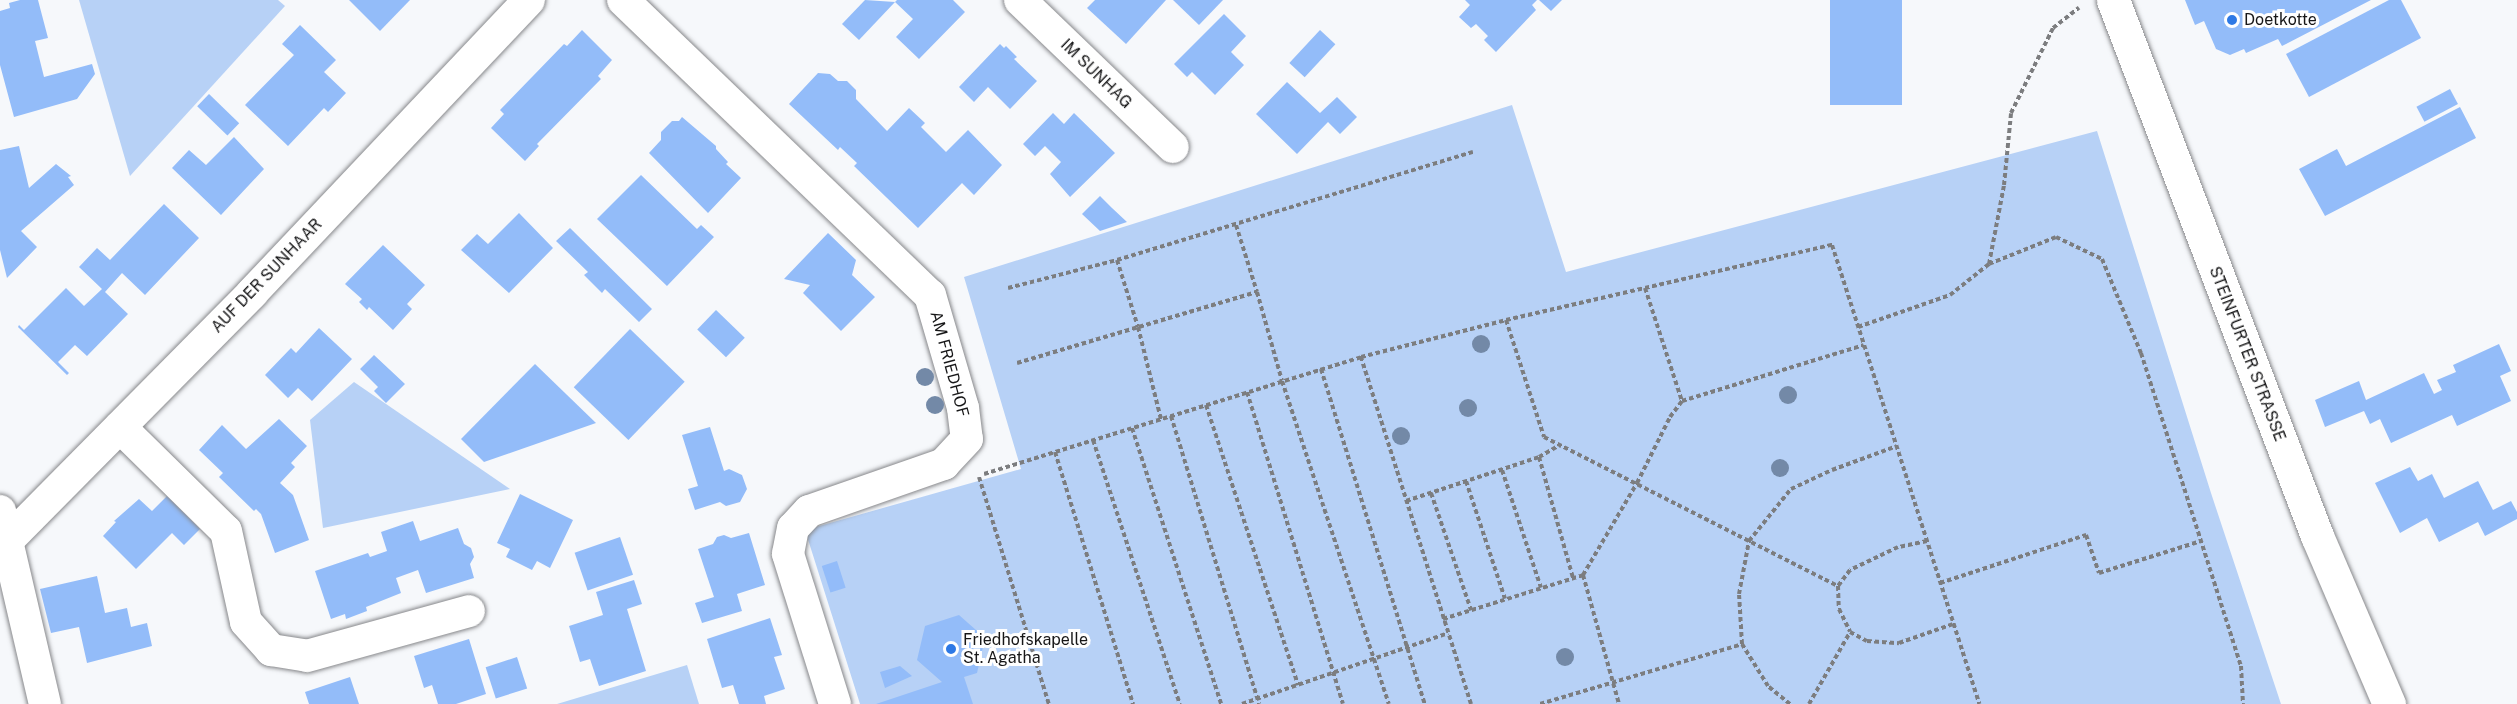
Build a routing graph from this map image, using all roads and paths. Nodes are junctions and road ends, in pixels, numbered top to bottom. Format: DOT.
graph roads {
  1 [pos="530,0"];
  2 [pos="623,0"];
  3 [pos="1020,0"];
  4 [pos="2113,0"];
  5 [pos="2080,7"];
  6 [pos="1173,147"];
  7 [pos="1473,152"];
  8 [pos="1236,225"];
  9 [pos="1117,260"];
  10 [pos="1989,264"];
  11 [pos="1008,288"];
  12 [pos="1645,288"];
  13 [pos="1257,292"];
  14 [pos="1506,320"];
  15 [pos="1138,327"];
  16 [pos="1858,327"];
  17 [pos="1864,345"];
  18 [pos="1361,357"];
  19 [pos="1017,363"];
  20 [pos="1322,369"];
  21 [pos="1282,381"];
  22 [pos="1247,392"];
  23 [pos="1682,401"];
  24 [pos="1206,405"];
  25 [pos="1171,416"];
  26 [pos="1161,419"];
  27 [pos="120,427"];
  28 [pos="1131,428"];
  29 [pos="967,439"];
  30 [pos="1093,440"];
  31 [pos="1561,445"];
  32 [pos="1896,447"];
  33 [pos="1054,452"];
  34 [pos="1539,458"];
  35 [pos="1502,470"];
  36 [pos="978,475"];
  37 [pos="1466,482"];
  38 [pos="1637,483"];
  39 [pos="1431,493"];
  40 [pos="1406,501"];
  41 [pos="0,511"];
  42 [pos="1749,541"];
  43 [pos="1927,541"];
  44 [pos="2201,541"];
  45 [pos="4,546"];
  46 [pos="1583,575"];
  47 [pos="1573,578"];
  48 [pos="1940,584"];
  49 [pos="1838,586"];
  50 [pos="1541,588"];
  51 [pos="1505,599"];
  52 [pos="1471,610"];
  53 [pos="468,611"];
  54 [pos="1443,619"];
  55 [pos="1953,624"];
  56 [pos="1850,632"];
  57 [pos="1448,633"];
  58 [pos="1742,644"];
  59 [pos="1406,648"];
  60 [pos="1374,658"];
  61 [pos="1332,673"];
  62 [pos="1613,681"];
  63 [pos="1298,685"];
  64 [pos="1258,699"];
  65 [pos="45,704"];
  66 [pos="835,704"];
  67 [pos="1049,704"];
  68 [pos="1133,704"];
  69 [pos="1180,704"];
  70 [pos="1221,704"];
  71 [pos="1242,704"];
  72 [pos="1260,704"];
  73 [pos="1343,704"];
  74 [pos="1389,704"];
  75 [pos="1425,704"];
  76 [pos="1471,704"];
  77 [pos="1540,704"];
  78 [pos="1619,704"];
  79 [pos="1790,704"];
  80 [pos="1809,704"];
  81 [pos="1979,704"];
  82 [pos="2243,704"];
  83 [pos="2389,704"];
  1 -- 27 [label="street, AUF DER SUNHAAR"];
  2 -- 29 [label="street, AM FRIEDHOF"];
  3 -- 6 [label="street, IM SUNHAG"];
  4 -- 83 [label="main road, STEINFURTER STRASSE"];
  5 -- 10 [label="path"];
  7 -- 8 [label="path"];
  8 -- 9 [label="path"];
  8 -- 13 [label="path"];
  9 -- 11 [label="path"];
  9 -- 15 [label="path"];
  10 -- 16 [label="path"];
  10 -- 44 [label="path"];
  12 -- 14 [label="path"];
  12 -- 16 [label="path"];
  12 -- 23 [label="path"];
  13 -- 15 [label="path"];
  13 -- 21 [label="path"];
  14 -- 18 [label="path"];
  14 -- 31 [label="path"];
  15 -- 19 [label="path"];
  15 -- 26 [label="path"];
  16 -- 17 [label="path"];
  17 -- 23 [label="path"];
  17 -- 32 [label="path"];
  18 -- 20 [label="path"];
  18 -- 40 [label="path"];
  20 -- 21 [label="path"];
  20 -- 59 [label="path"];
  21 -- 22 [label="path"];
  21 -- 60 [label="path"];
  22 -- 24 [label="path"];
  22 -- 61 [label="path"];
  23 -- 38 [label="path"];
  24 -- 25 [label="path"];
  24 -- 63 [label="path"];
  25 -- 26 [label="path"];
  25 -- 64 [label="path"];
  26 -- 28 [label="path"];
  27 -- 45 [label="street, AUF DER SUNHAAR"];
  27 -- 53 [label="street"];
  28 -- 30 [label="path"];
  28 -- 70 [label="path"];
  29 -- 36 [label="path"];
  29 -- 66 [label="street, AM FRIEDHOF"];
  30 -- 33 [label="path"];
  30 -- 69 [label="path"];
  31 -- 34 [label="path"];
  31 -- 38 [label="path"];
  32 -- 42 [label="path"];
  32 -- 43 [label="path"];
  33 -- 36 [label="path"];
  33 -- 68 [label="path"];
  34 -- 35 [label="path"];
  34 -- 47 [label="path"];
  35 -- 37 [label="path"];
  35 -- 50 [label="path"];
  36 -- 67 [label="path"];
  37 -- 39 [label="path"];
  37 -- 51 [label="path"];
  38 -- 42 [label="path"];
  38 -- 46 [label="path"];
  39 -- 40 [label="path"];
  39 -- 52 [label="path"];
  40 -- 54 [label="path"];
  41 -- 45 [label="street"];
  42 -- 49 [label="path"];
  42 -- 58 [label="path"];
  43 -- 48 [label="path"];
  43 -- 49 [label="path"];
  44 -- 48 [label="path"];
  44 -- 82 [label="path"];
  45 -- 65 [label="street"];
  46 -- 47 [label="path"];
  46 -- 62 [label="path"];
  47 -- 50 [label="path"];
  48 -- 55 [label="path"];
  49 -- 56 [label="path"];
  50 -- 51 [label="path"];
  51 -- 52 [label="path"];
  52 -- 54 [label="path"];
  54 -- 57 [label="path"];
  55 -- 56 [label="path"];
  55 -- 81 [label="path"];
  56 -- 80 [label="path"];
  57 -- 59 [label="path"];
  57 -- 76 [label="path"];
  58 -- 62 [label="path"];
  58 -- 79 [label="path"];
  59 -- 60 [label="path"];
  59 -- 75 [label="path"];
  60 -- 61 [label="path"];
  60 -- 74 [label="path"];
  61 -- 63 [label="path"];
  61 -- 73 [label="path"];
  62 -- 77 [label="path"];
  62 -- 78 [label="path"];
  63 -- 64 [label="path"];
  64 -- 71 [label="path"];
  64 -- 72 [label="path"];
}
